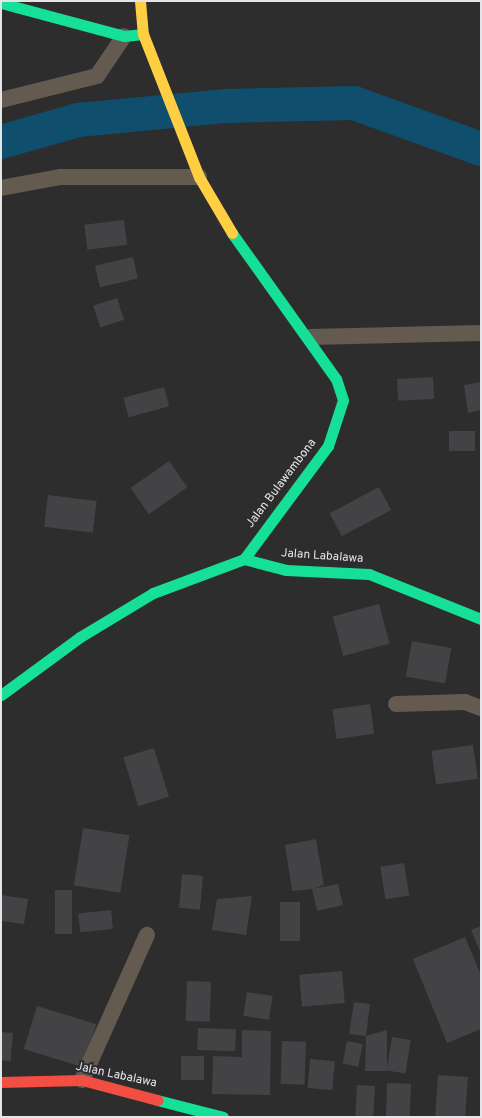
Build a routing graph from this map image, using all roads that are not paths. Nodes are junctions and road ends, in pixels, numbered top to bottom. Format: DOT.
graph roads {
  1 [pos="140,1"];
  2 [pos="1,3"];
  3 [pos="142,34"];
  4 [pos="124,36"];
  5 [pos="1,100"];
  6 [pos="199,176"];
  7 [pos="1,188"];
  8 [pos="481,333"];
  9 [pos="310,337"];
  10 [pos="244,559"];
  11 [pos="481,619"];
  12 [pos="1,694"];
  13 [pos="396,704"];
  14 [pos="481,708"];
  15 [pos="147,935"];
  16 [pos="82,1080"];
  17 [pos="1,1082"];
  18 [pos="223,1117"];
  1 -- 3 [label="main road, Jalan Bulawambona"];
  2 -- 4 [label="main road"];
  3 -- 4 [label="main road"];
  3 -- 6 [label="main road, Jalan Bulawambona"];
  4 -- 5 [label="street"];
  6 -- 7 [label="street"];
  6 -- 9 [label="main road, Jalan Bulawambona"];
  8 -- 9 [label="street"];
  9 -- 10 [label="main road, Jalan Bulawambona"];
  10 -- 11 [label="main road, Jalan Labalawa"];
  10 -- 12 [label="main road"];
  13 -- 14 [label="street"];
  15 -- 16 [label="street"];
  16 -- 17 [label="main road, Jalan Labalawa"];
  16 -- 18 [label="main road, Jalan Labalawa"];
}
